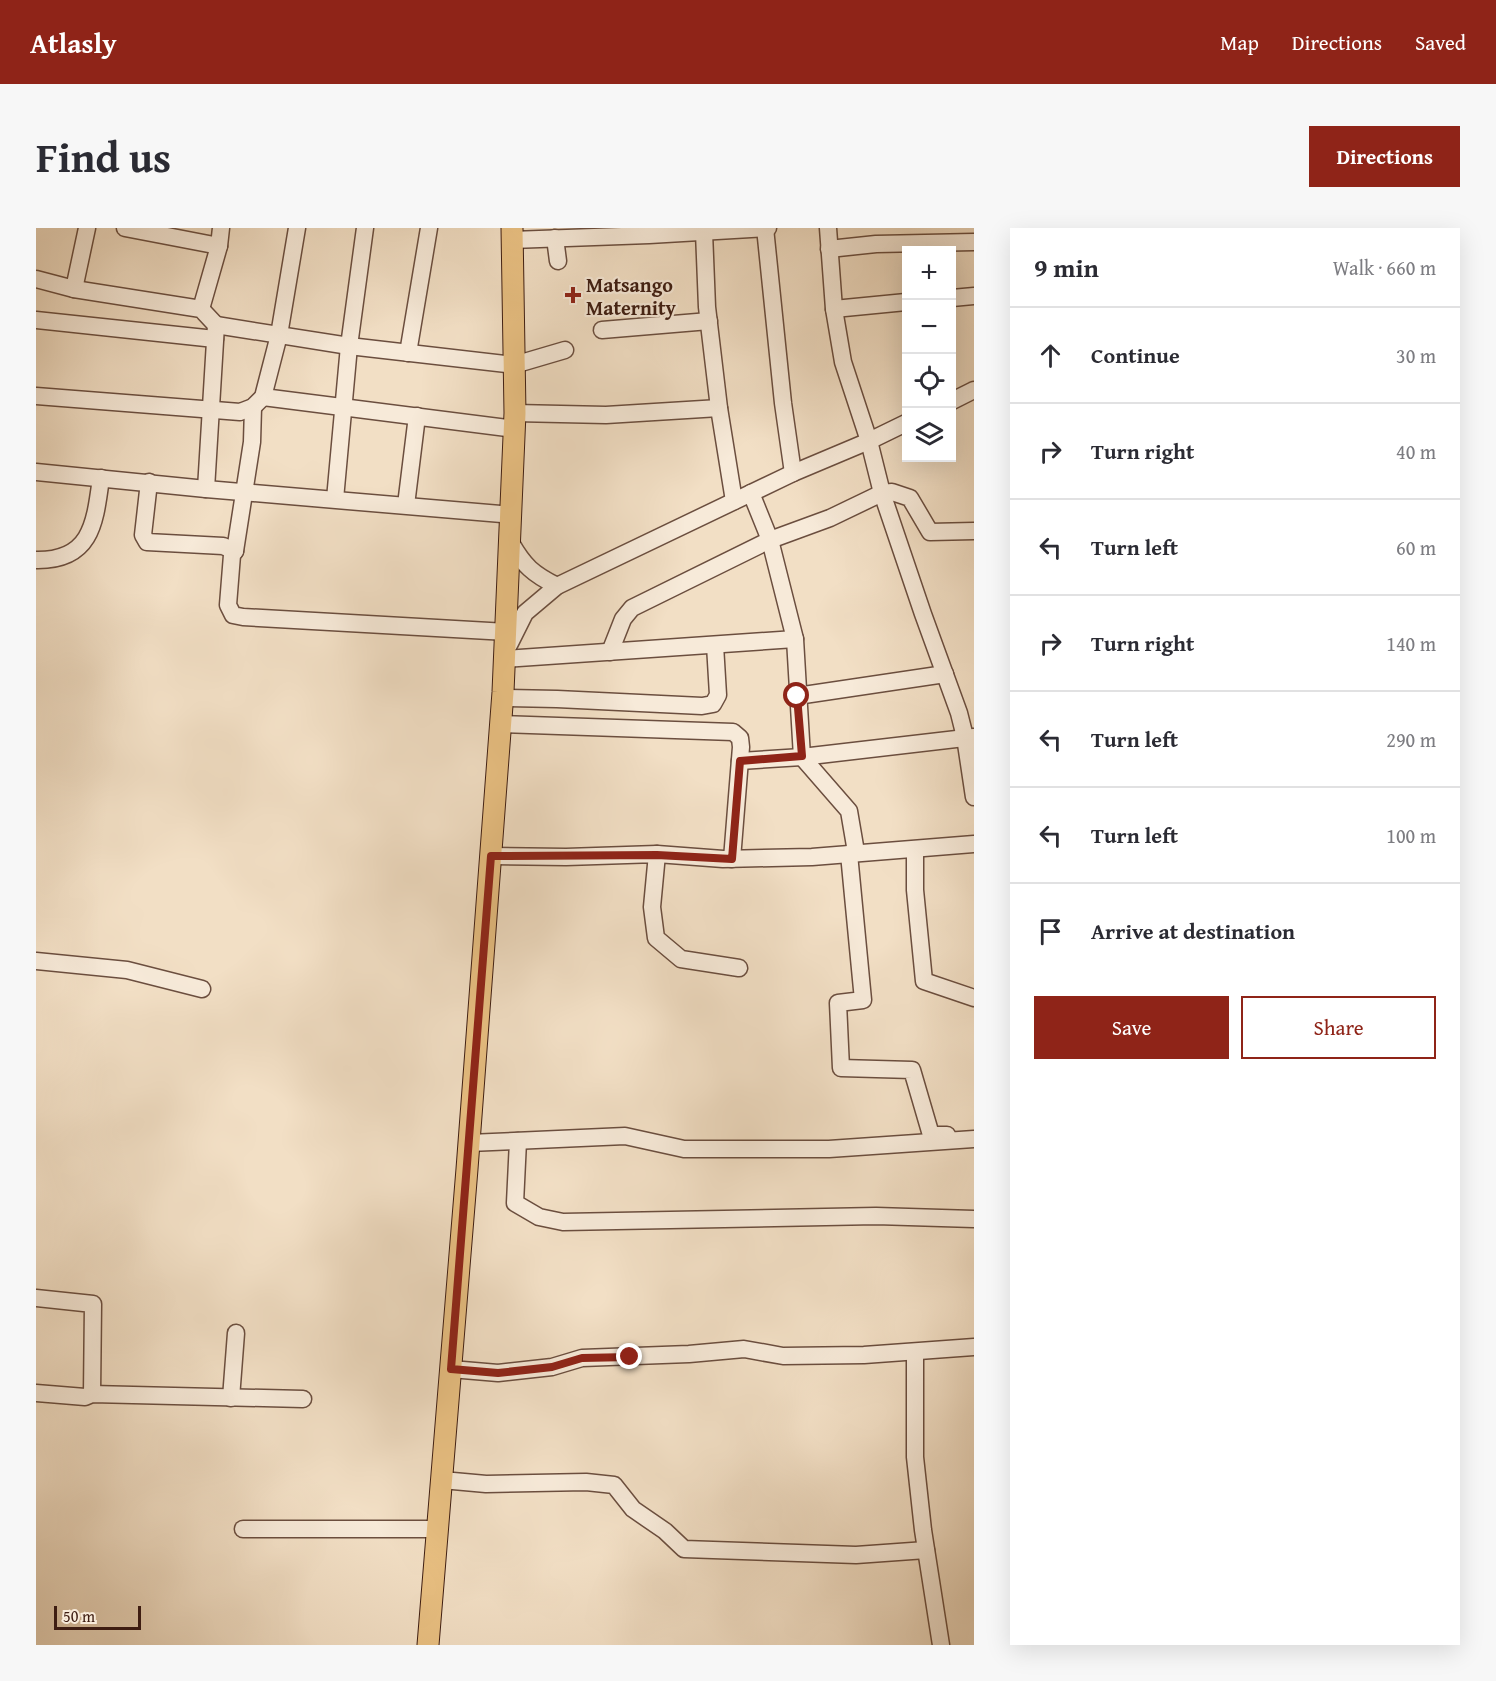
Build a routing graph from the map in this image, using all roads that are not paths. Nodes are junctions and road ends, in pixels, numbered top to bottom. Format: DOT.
graph roads {
  1 [pos="87,228"];
  2 [pos="125,228"];
  3 [pos="221,228"];
  4 [pos="297,228"];
  5 [pos="365,228"];
  6 [pos="429,228"];
  7 [pos="767,228"];
  8 [pos="828,228"];
  9 [pos="704,232"];
  10 [pos="512,234"];
  11 [pos="555,238"];
  12 [pos="966,238"];
  13 [pos="219,246"];
  14 [pos="829,249"];
  15 [pos="558,261"];
  16 [pos="36,279"];
  17 [pos="74,289"];
  18 [pos="974,296"];
  19 [pos="956,298"];
  20 [pos="902,302"];
  21 [pos="201,309"];
  22 [pos="834,309"];
  23 [pos="36,320"];
  24 [pos="709,321"];
  25 [pos="602,330"];
  26 [pos="216,332"];
  27 [pos="279,335"];
  28 [pos="349,346"];
  29 [pos="565,350"];
  30 [pos="408,352"];
  31 [pos="514,365"];
  32 [pos="974,390"];
  33 [pos="36,396"];
  34 [pos="956,399"];
  35 [pos="258,402"];
  36 [pos="342,406"];
  37 [pos="719,408"];
  38 [pos="212,410"];
  39 [pos="417,416"];
  40 [pos="515,421"];
  41 [pos="902,425"];
  42 [pos="869,441"];
  43 [pos="36,472"];
  44 [pos="794,473"];
  45 [pos="101,478"];
  46 [pos="149,482"];
  47 [pos="206,489"];
  48 [pos="244,492"];
  49 [pos="751,493"];
  50 [pos="882,494"];
  51 [pos="335,499"];
  52 [pos="735,501"];
  53 [pos="406,505"];
  54 [pos="512,515"];
  55 [pos="974,531"];
  56 [pos="770,540"];
  57 [pos="511,543"];
  58 [pos="235,551"];
  59 [pos="36,560"];
  60 [pos="557,586"];
  61 [pos="795,639"];
  62 [pos="716,645"];
  63 [pos="506,648"];
  64 [pos="610,652"];
  65 [pos="945,674"];
  66 [pos="797,696"];
  67 [pos="503,698"];
  68 [pos="501,724"];
  69 [pos="970,737"];
  70 [pos="802,756"];
  71 [pos="740,761"];
  72 [pos="974,797"];
  73 [pos="974,844"];
  74 [pos="915,850"];
  75 [pos="853,853"];
  76 [pos="657,855"];
  77 [pos="491,856"];
  78 [pos="732,859"];
  79 [pos="36,961"];
  80 [pos="739,968"];
  81 [pos="202,990"];
  82 [pos="974,998"];
  83 [pos="974,1138"];
  84 [pos="518,1141"];
  85 [pos="469,1143"];
  86 [pos="974,1219"];
  87 [pos="36,1298"];
  88 [pos="236,1333"];
  89 [pos="974,1347"];
  90 [pos="915,1352"];
  91 [pos="451,1369"];
  92 [pos="36,1393"];
  93 [pos="92,1394"];
  94 [pos="231,1398"];
  95 [pos="303,1399"];
  96 [pos="442,1480"];
  97 [pos="243,1529"];
  98 [pos="437,1529"];
  99 [pos="926,1550"];
  100 [pos="428,1645"];
  101 [pos="941,1645"];
  1 -- 17 [label="street"];
  2 -- 13 [label="street"];
  3 -- 13 [label="street"];
  4 -- 27 [label="street"];
  5 -- 28 [label="street"];
  6 -- 30 [label="street"];
  7 -- 9 [label="street"];
  7 -- 44 [label="street"];
  8 -- 14 [label="street"];
  9 -- 11 [label="street"];
  9 -- 24 [label="street"];
  10 -- 11 [label="street"];
  10 -- 31 [label="main road"];
  11 -- 15 [label="street"];
  12 -- 14 [label="street"];
  13 -- 21 [label="street"];
  14 -- 22 [label="street"];
  16 -- 17 [label="street"];
  17 -- 21 [label="street"];
  18 -- 19 [label="street"];
  20 -- 22 [label="street"];
  21 -- 26 [label="street"];
  22 -- 42 [label="street"];
  23 -- 26 [label="street"];
  24 -- 25 [label="street"];
  24 -- 37 [label="street"];
  26 -- 27 [label="street"];
  26 -- 38 [label="street"];
  27 -- 28 [label="street"];
  27 -- 35 [label="street"];
  28 -- 30 [label="street"];
  28 -- 36 [label="street"];
  29 -- 31 [label="street"];
  30 -- 31 [label="street"];
  31 -- 40 [label="main road"];
  32 -- 34 [label="street"];
  33 -- 38 [label="street"];
  35 -- 36 [label="street"];
  35 -- 38 [label="street"];
  35 -- 48 [label="street"];
  36 -- 39 [label="street"];
  36 -- 51 [label="street"];
  37 -- 40 [label="street"];
  37 -- 52 [label="street"];
  38 -- 47 [label="street"];
  39 -- 40 [label="street"];
  39 -- 53 [label="street"];
  40 -- 54 [label="main road"];
  41 -- 42 [label="street"];
  42 -- 44 [label="street"];
  42 -- 50 [label="street"];
  43 -- 45 [label="street"];
  44 -- 49 [label="street"];
  45 -- 46 [label="street"];
  45 -- 59 [label="street"];
  46 -- 47 [label="street"];
  46 -- 58 [label="street"];
  47 -- 48 [label="street"];
  48 -- 51 [label="street"];
  48 -- 58 [label="street"];
  49 -- 52 [label="street"];
  49 -- 56 [label="street"];
  50 -- 55 [label="street"];
  50 -- 56 [label="street"];
  50 -- 65 [label="street"];
  51 -- 53 [label="street"];
  52 -- 60 [label="street"];
  53 -- 54 [label="street"];
  54 -- 57 [label="main road"];
  56 -- 61 [label="street"];
  56 -- 64 [label="street"];
  57 -- 60 [label="street"];
  57 -- 63 [label="main road"];
  58 -- 63 [label="street"];
  60 -- 63 [label="street"];
  61 -- 62 [label="street"];
  61 -- 66 [label="street"];
  62 -- 64 [label="street"];
  62 -- 67 [label="street"];
  63 -- 64 [label="street"];
  63 -- 67 [label="main road"];
  65 -- 66 [label="street"];
  65 -- 69 [label="street"];
  66 -- 70 [label="street"];
  67 -- 68 [label="main road"];
  68 -- 71 [label="street"];
  68 -- 77 [label="main road"];
  69 -- 70 [label="street"];
  69 -- 72 [label="street"];
  70 -- 71 [label="street"];
  70 -- 75 [label="street"];
  71 -- 78 [label="street"];
  73 -- 74 [label="street"];
  74 -- 75 [label="street"];
  74 -- 82 [label="street"];
  75 -- 78 [label="street"];
  75 -- 83 [label="street"];
  76 -- 77 [label="street"];
  76 -- 78 [label="street"];
  76 -- 80 [label="street"];
  77 -- 85 [label="main road"];
  79 -- 81 [label="street"];
  83 -- 84 [label="street"];
  84 -- 85 [label="street"];
  84 -- 86 [label="street"];
  85 -- 91 [label="main road"];
  87 -- 93 [label="street"];
  88 -- 94 [label="street"];
  89 -- 90 [label="street"];
  90 -- 91 [label="street"];
  90 -- 99 [label="street"];
  91 -- 96 [label="main road"];
  92 -- 93 [label="street"];
  93 -- 94 [label="street"];
  94 -- 95 [label="street"];
  96 -- 98 [label="main road"];
  96 -- 99 [label="street"];
  97 -- 98 [label="street"];
  98 -- 100 [label="main road"];
  99 -- 101 [label="street"];
}
